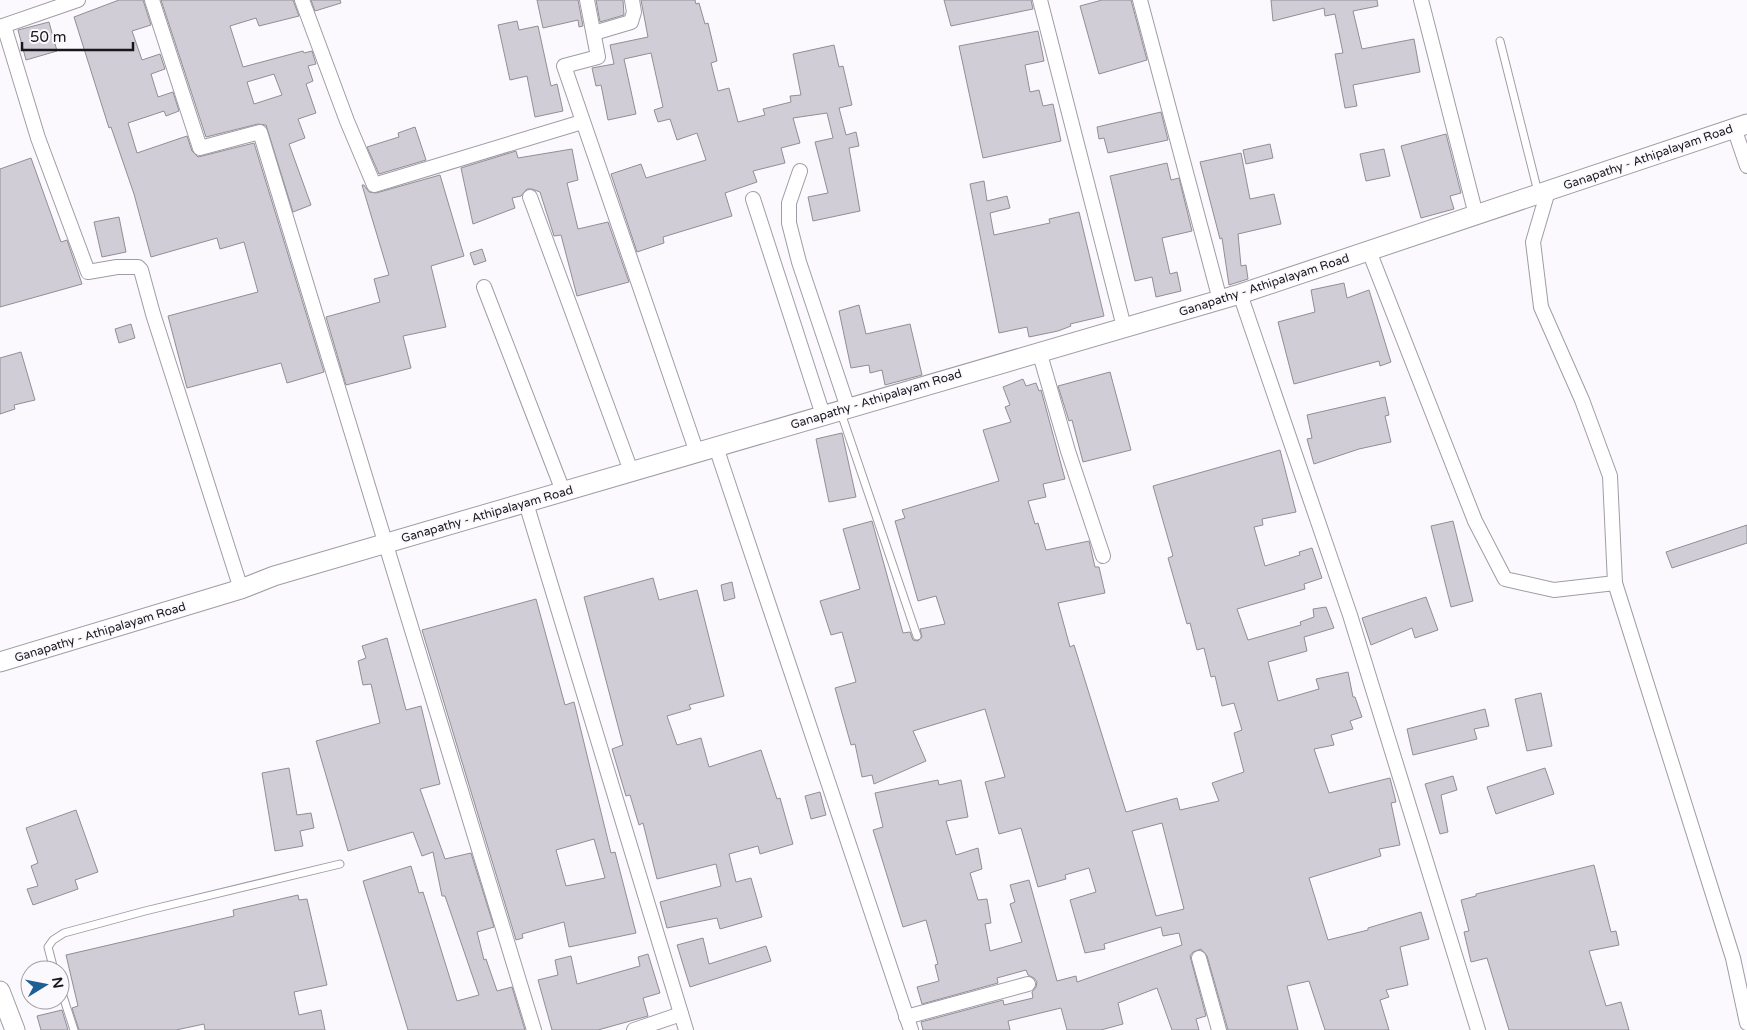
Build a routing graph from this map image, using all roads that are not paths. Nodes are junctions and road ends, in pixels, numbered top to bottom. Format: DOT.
graph roads {
  1 [pos="78,0"];
  2 [pos="152,0"];
  3 [pos="302,0"];
  4 [pos="588,0"];
  5 [pos="632,0"];
  6 [pos="1040,0"];
  7 [pos="1140,0"];
  8 [pos="1421,0"];
  9 [pos="2,26"];
  10 [pos="594,33"];
  11 [pos="1500,41"];
  12 [pos="582,122"];
  13 [pos="1741,126"];
  14 [pos="1747,166"];
  15 [pos="800,171"];
  16 [pos="1544,193"];
  17 [pos="530,197"];
  18 [pos="753,199"];
  19 [pos="1476,215"];
  20 [pos="1369,251"];
  21 [pos="484,287"];
  22 [pos="1240,294"];
  23 [pos="1220,300"];
  24 [pos="1124,327"];
  25 [pos="1038,352"];
  26 [pos="837,411"];
  27 [pos="716,447"];
  28 [pos="697,453"];
  29 [pos="631,471"];
  30 [pos="563,491"];
  31 [pos="526,503"];
  32 [pos="384,544"];
  33 [pos="1103,556"];
  34 [pos="1615,583"];
  35 [pos="240,589"];
  36 [pos="917,636"];
  37 [pos="0,662"];
  38 [pos="340,864"];
  39 [pos="1199,958"];
  40 [pos="51,960"];
  41 [pos="1028,984"];
  42 [pos="0,991"];
  43 [pos="67,1010"];
  44 [pos="681,1014"];
  45 [pos="909,1023"];
  46 [pos="1747,1023"];
  47 [pos="15,1030"];
  48 [pos="74,1030"];
  49 [pos="534,1030"];
  50 [pos="634,1030"];
  51 [pos="686,1030"];
  52 [pos="1218,1030"];
  53 [pos="1478,1030"];
  1 -- 9 [label="street"];
  2 -- 32 [label="street"];
  3 -- 12 [label="street"];
  4 -- 10 [label="street"];
  5 -- 10 [label="street"];
  6 -- 24 [label="street"];
  7 -- 23 [label="street"];
  8 -- 19 [label="street"];
  9 -- 35 [label="street"];
  10 -- 12 [label="street"];
  11 -- 16 [label="lane"];
  12 -- 28 [label="street"];
  13 -- 14 [label="street"];
  13 -- 16 [label="main road, Ganapathy - Athipalayam Road"];
  15 -- 26 [label="street"];
  16 -- 19 [label="main road, Ganapathy - Athipalayam Road"];
  16 -- 34 [label="street"];
  17 -- 29 [label="street"];
  18 -- 26 [label="street"];
  19 -- 20 [label="main road, Ganapathy - Athipalayam Road"];
  20 -- 22 [label="main road, Ganapathy - Athipalayam Road"];
  20 -- 34 [label="street"];
  21 -- 30 [label="street"];
  22 -- 23 [label="main road, Ganapathy - Athipalayam Road"];
  22 -- 53 [label="street"];
  23 -- 24 [label="main road, Ganapathy - Athipalayam Road"];
  24 -- 25 [label="main road, Ganapathy - Athipalayam Road"];
  25 -- 26 [label="main road, Ganapathy - Athipalayam Road"];
  25 -- 33 [label="street"];
  26 -- 27 [label="main road, Ganapathy - Athipalayam Road"];
  26 -- 36 [label="lane"];
  27 -- 28 [label="main road, Ganapathy - Athipalayam Road"];
  27 -- 45 [label="street"];
  28 -- 29 [label="main road, Ganapathy - Athipalayam Road"];
  29 -- 30 [label="main road, Ganapathy - Athipalayam Road"];
  30 -- 31 [label="main road, Ganapathy - Athipalayam Road"];
  31 -- 32 [label="main road, Ganapathy - Athipalayam Road"];
  31 -- 44 [label="street"];
  32 -- 35 [label="main road, Ganapathy - Athipalayam Road"];
  32 -- 49 [label="street"];
  34 -- 46 [label="street"];
  35 -- 37 [label="main road, Ganapathy - Athipalayam Road"];
  38 -- 40 [label="lane"];
  39 -- 52 [label="street"];
  41 -- 45 [label="street"];
  42 -- 47 [label="main road"];
  43 -- 48 [label="lane"];
  44 -- 50 [label="street"];
  44 -- 51 [label="street"];
}
